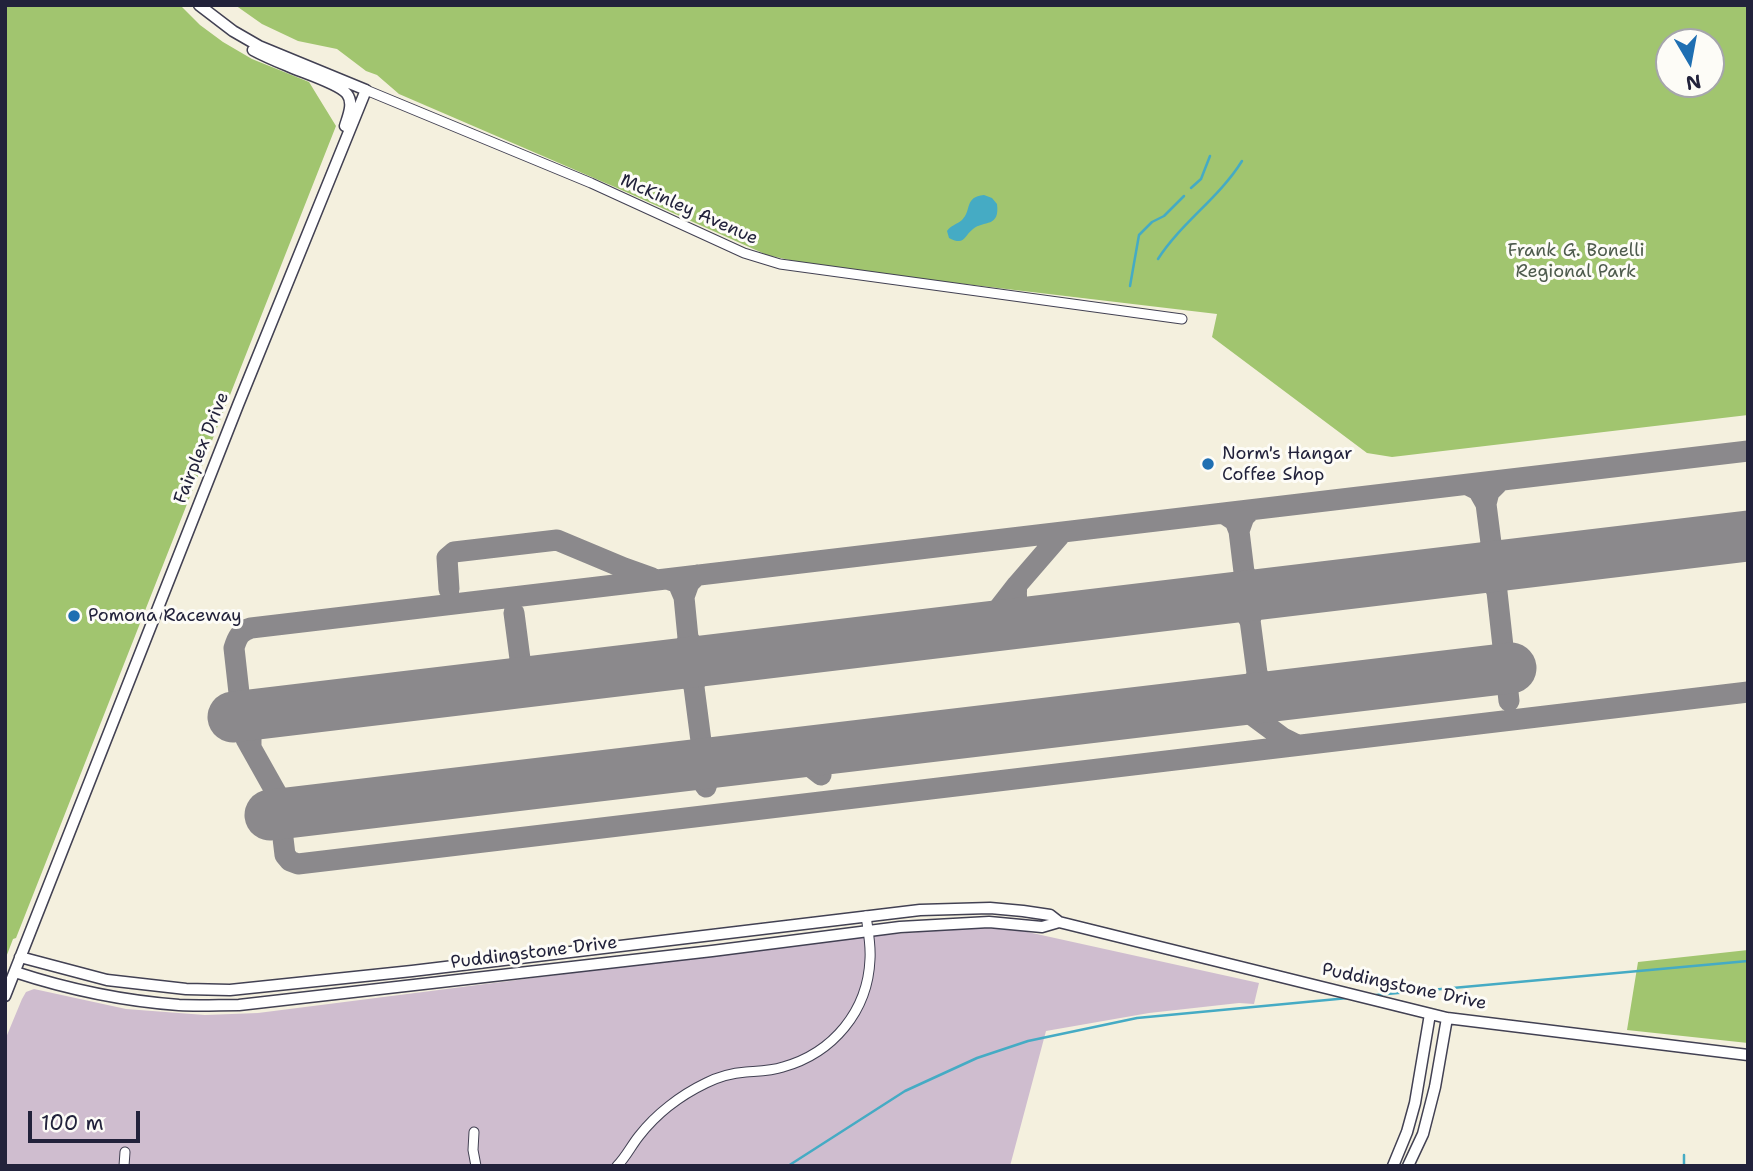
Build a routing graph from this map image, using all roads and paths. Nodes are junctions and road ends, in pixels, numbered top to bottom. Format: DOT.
graph roads {
  1 [pos="193,5"];
  2 [pos="199,5"];
  3 [pos="366,90"];
  4 [pos="335,166"];
  5 [pos="1182,319"];
  6 [pos="866,916"];
  7 [pos="1059,922"];
  8 [pos="868,931"];
  9 [pos="20,957"];
  10 [pos="15,972"];
  11 [pos="5,996"];
  12 [pos="1430,1014"];
  13 [pos="1447,1018"];
  14 [pos="1748,1055"];
  15 [pos="474,1132"];
  16 [pos="125,1152"];
  17 [pos="124,1166"];
  18 [pos="476,1166"];
  19 [pos="617,1166"];
  20 [pos="1393,1166"];
  21 [pos="1408,1166"];
  1 -- 4 [label="street"];
  2 -- 3 [label="street"];
  3 -- 4 [label="street, Fairplex Drive"];
  3 -- 5 [label="street, McKinley Avenue"];
  4 -- 9 [label="street, Fairplex Drive"];
  6 -- 7 [label="street, Puddingstone Drive"];
  6 -- 8 [label="street"];
  6 -- 9 [label="street, Puddingstone Drive"];
  7 -- 8 [label="street, Puddingstone Drive"];
  7 -- 12 [label="street, Puddingstone Drive"];
  8 -- 10 [label="street, Puddingstone Drive"];
  8 -- 19 [label="street"];
  9 -- 10 [label="street, Fairplex Drive"];
  10 -- 11 [label="street, Fairplex Drive"];
  12 -- 13 [label="street, Puddingstone Drive"];
  12 -- 20 [label="street"];
  13 -- 14 [label="street, Puddingstone Drive"];
  13 -- 21 [label="street"];
  15 -- 18 [label="street"];
  16 -- 17 [label="street"];
}
